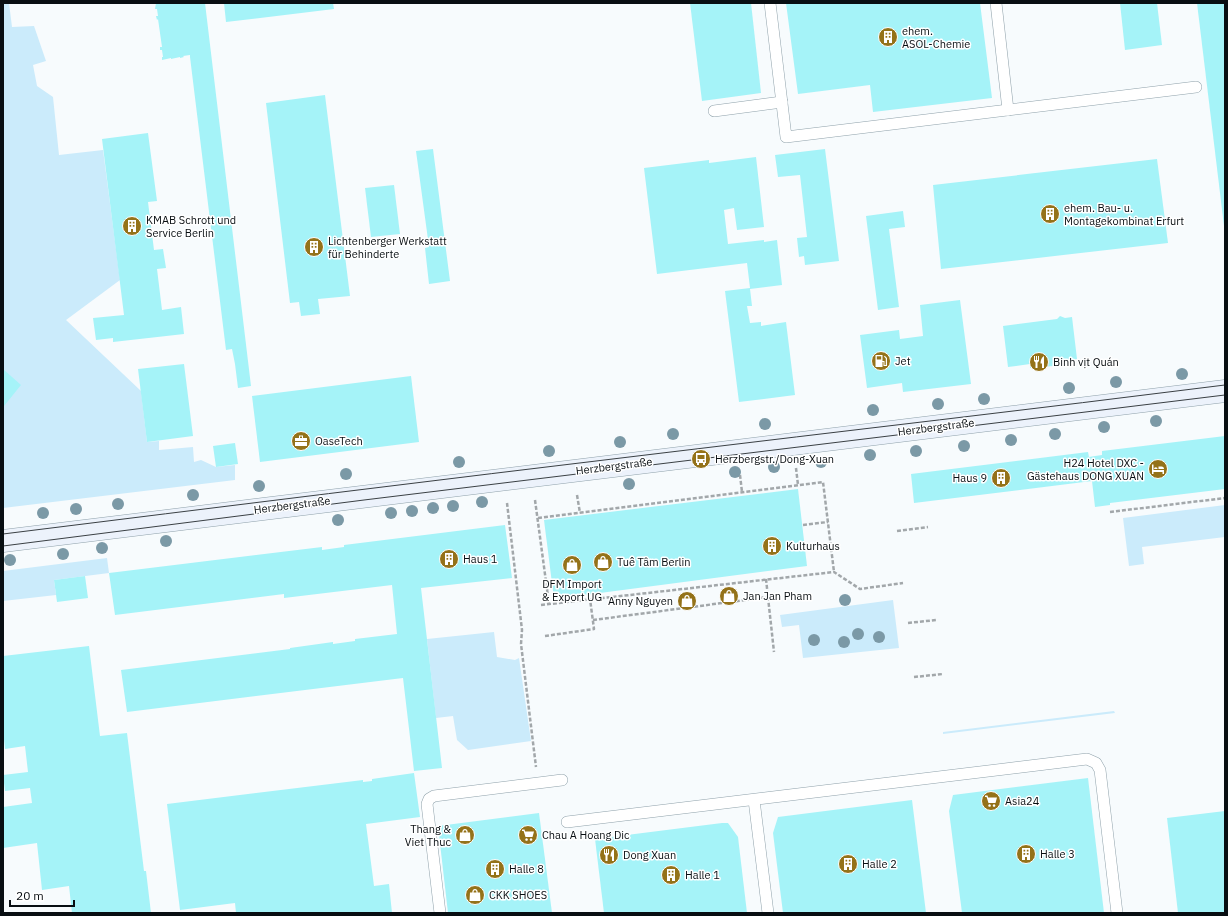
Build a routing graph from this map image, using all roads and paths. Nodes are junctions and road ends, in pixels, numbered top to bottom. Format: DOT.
graph roads {
  1 [pos="770,3"];
  2 [pos="996,3"];
  3 [pos="1196,87"];
  4 [pos="782,102"];
  5 [pos="1008,110"];
  6 [pos="714,111"];
  7 [pos="1225,391"];
  8 [pos="796,468"];
  9 [pos="740,475"];
  10 [pos="798,485"];
  11 [pos="742,492"];
  12 [pos="576,495"];
  13 [pos="1225,498"];
  14 [pos="535,500"];
  15 [pos="507,503"];
  16 [pos="1110,512"];
  17 [pos="580,513"];
  18 [pos="538,518"];
  19 [pos="828,522"];
  20 [pos="803,525"];
  21 [pos="928,527"];
  22 [pos="897,531"];
  23 [pos="3,540"];
  24 [pos="834,572"];
  25 [pos="766,579"];
  26 [pos="903,583"];
  27 [pos="768,596"];
  28 [pos="565,598"];
  29 [pos="590,599"];
  30 [pos="565,602"];
  31 [pos="549,604"];
  32 [pos="541,605"];
  33 [pos="592,620"];
  34 [pos="936,620"];
  35 [pos="908,623"];
  36 [pos="545,636"];
  37 [pos="774,652"];
  38 [pos="943,674"];
  39 [pos="914,677"];
  40 [pos="562,780"];
  41 [pos="538,784"];
  42 [pos="754,800"];
  43 [pos="567,822"];
  44 [pos="440,913"];
  45 [pos="768,913"];
  46 [pos="1117,913"];
  1 -- 4 [label="lane"];
  2 -- 5 [label="lane"];
  3 -- 5 [label="lane"];
  4 -- 5 [label="lane"];
  4 -- 6 [label="lane"];
  7 -- 23 [label="street, Herzbergstraße"];
  8 -- 10 [label="path"];
  9 -- 11 [label="path"];
  10 -- 11 [label="path"];
  10 -- 19 [label="path"];
  11 -- 17 [label="path"];
  12 -- 17 [label="path"];
  13 -- 16 [label="path"];
  14 -- 18 [label="path"];
  15 -- 41 [label="path"];
  17 -- 18 [label="path"];
  18 -- 31 [label="path"];
  19 -- 20 [label="path"];
  19 -- 24 [label="path"];
  21 -- 22 [label="path"];
  24 -- 25 [label="path"];
  24 -- 26 [label="path"];
  25 -- 27 [label="path"];
  25 -- 29 [label="path"];
  27 -- 33 [label="path"];
  27 -- 37 [label="path"];
  28 -- 30 [label="path"];
  29 -- 30 [label="path"];
  29 -- 33 [label="path"];
  30 -- 31 [label="path"];
  31 -- 32 [label="path"];
  33 -- 36 [label="path"];
  34 -- 35 [label="path"];
  38 -- 39 [label="path"];
  40 -- 41 [label="lane"];
  41 -- 44 [label="lane"];
  42 -- 43 [label="lane"];
  42 -- 45 [label="lane"];
  42 -- 46 [label="lane"];
}
